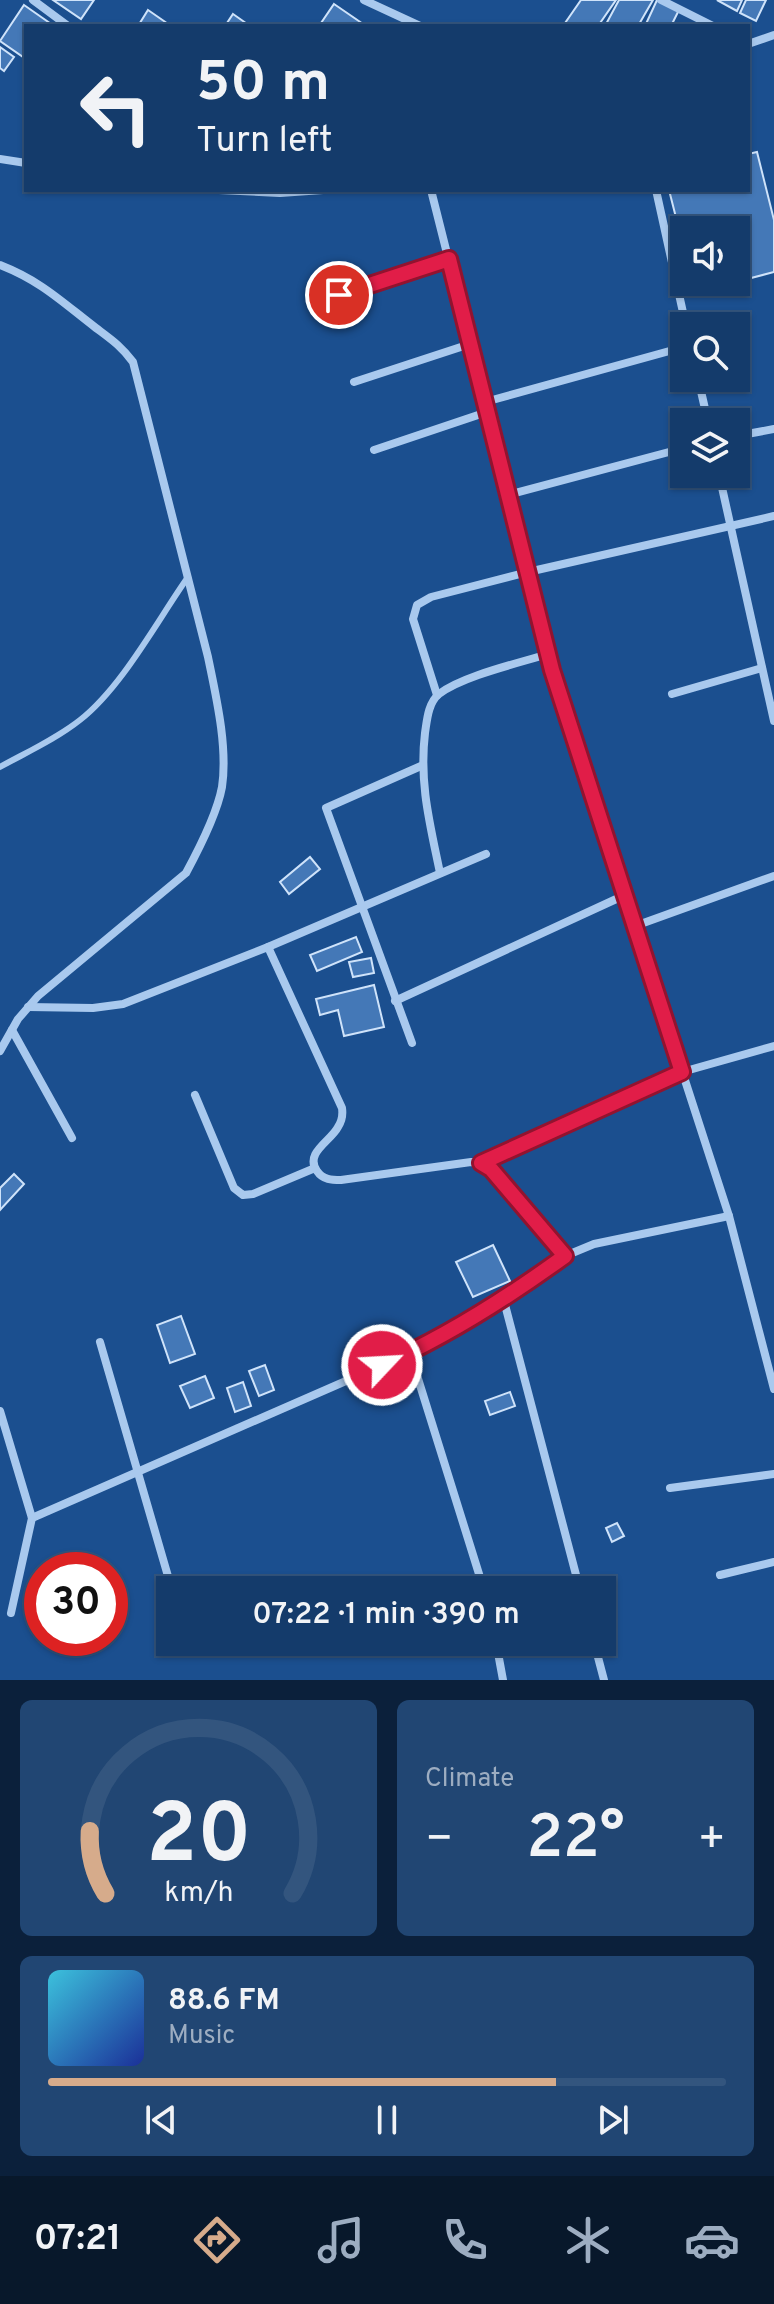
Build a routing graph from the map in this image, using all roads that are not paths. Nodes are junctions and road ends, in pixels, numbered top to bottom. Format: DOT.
graph roads {
  1 [pos="33,0"];
  2 [pos="364,0"];
  3 [pos="661,0"];
  4 [pos="65,24"];
  5 [pos="416,24"];
  6 [pos="709,24"];
  7 [pos="774,35"];
  8 [pos="750,43"];
  9 [pos="0,159"];
  10 [pos="24,163"];
  11 [pos="432,192"];
  12 [pos="656,192"];
  13 [pos="449,259"];
  14 [pos="0,265"];
  15 [pos="339,295"];
  16 [pos="683,312"];
  17 [pos="470,344"];
  18 [pos="670,351"];
  19 [pos="354,382"];
  20 [pos="486,407"];
  21 [pos="774,429"];
  22 [pos="750,433"];
  23 [pos="374,450"];
  24 [pos="670,452"];
  25 [pos="722,488"];
  26 [pos="508,495"];
  27 [pos="774,516"];
  28 [pos="730,524"];
  29 [pos="528,572"];
  30 [pos="188,577"];
  31 [pos="548,654"];
  32 [pos="762,668"];
  33 [pos="672,694"];
  34 [pos="437,695"];
  35 [pos="773,707"];
  36 [pos="774,721"];
  37 [pos="421,766"];
  38 [pos="0,767"];
  39 [pos="486,854"];
  40 [pos="440,873"];
  41 [pos="774,876"];
  42 [pos="625,895"];
  43 [pos="362,908"];
  44 [pos="635,926"];
  45 [pos="268,947"];
  46 [pos="395,1001"];
  47 [pos="28,1007"];
  48 [pos="12,1030"];
  49 [pos="412,1043"];
  50 [pos="774,1046"];
  51 [pos="0,1051"];
  52 [pos="682,1072"];
  53 [pos="195,1095"];
  54 [pos="72,1138"];
  55 [pos="481,1163"];
  56 [pos="315,1168"];
  57 [pos="729,1216"];
  58 [pos="565,1256"];
  59 [pos="504,1301"];
  60 [pos="100,1342"];
  61 [pos="410,1353"];
  62 [pos="773,1385"];
  63 [pos="0,1411"];
  64 [pos="138,1474"];
  65 [pos="774,1474"];
  66 [pos="670,1488"];
  67 [pos="32,1518"];
  68 [pos="774,1562"];
  69 [pos="720,1575"];
  70 [pos="168,1576"];
  71 [pos="480,1576"];
  72 [pos="576,1576"];
  73 [pos="11,1613"];
  74 [pos="499,1656"];
  75 [pos="598,1656"];
  76 [pos="503,1680"];
  77 [pos="604,1680"];
  1 -- 4 [label="street"];
  2 -- 5 [label="street"];
  3 -- 6 [label="street"];
  7 -- 8 [label="street"];
  9 -- 10 [label="street"];
  11 -- 13 [label="street"];
  12 -- 16 [label="street"];
  13 -- 15 [label="street"];
  13 -- 17 [label="street"];
  14 -- 30 [label="street"];
  17 -- 19 [label="street"];
  17 -- 20 [label="street"];
  18 -- 20 [label="street"];
  20 -- 23 [label="street"];
  20 -- 26 [label="street"];
  21 -- 22 [label="street"];
  24 -- 26 [label="street"];
  25 -- 28 [label="street"];
  26 -- 29 [label="street"];
  27 -- 28 [label="street"];
  28 -- 29 [label="street"];
  28 -- 32 [label="street"];
  29 -- 31 [label="street"];
  29 -- 34 [label="street"];
  30 -- 38 [label="lane"];
  30 -- 47 [label="street"];
  31 -- 34 [label="street"];
  31 -- 42 [label="street"];
  32 -- 33 [label="street"];
  32 -- 35 [label="street"];
  34 -- 37 [label="street"];
  35 -- 36 [label="street"];
  37 -- 40 [label="street"];
  37 -- 43 [label="street"];
  39 -- 40 [label="street"];
  40 -- 43 [label="street"];
  41 -- 44 [label="street"];
  42 -- 44 [label="street"];
  42 -- 46 [label="street"];
  43 -- 45 [label="street"];
  43 -- 46 [label="street"];
  44 -- 52 [label="street"];
  45 -- 47 [label="street"];
  45 -- 56 [label="street"];
  46 -- 49 [label="street"];
  47 -- 48 [label="street"];
  48 -- 51 [label="street"];
  48 -- 54 [label="street"];
  50 -- 52 [label="street"];
  52 -- 55 [label="street"];
  52 -- 57 [label="street"];
  53 -- 56 [label="street"];
  55 -- 56 [label="street"];
  55 -- 58 [label="street"];
  57 -- 58 [label="street"];
  57 -- 62 [label="street"];
  58 -- 59 [label="street"];
  59 -- 61 [label="street"];
  59 -- 72 [label="street"];
  60 -- 64 [label="street"];
  61 -- 64 [label="street"];
  61 -- 71 [label="street"];
  63 -- 67 [label="street"];
  64 -- 67 [label="street"];
  64 -- 70 [label="street"];
  65 -- 66 [label="street"];
  67 -- 73 [label="street"];
  68 -- 69 [label="street"];
  74 -- 76 [label="street"];
  75 -- 77 [label="street"];
}
